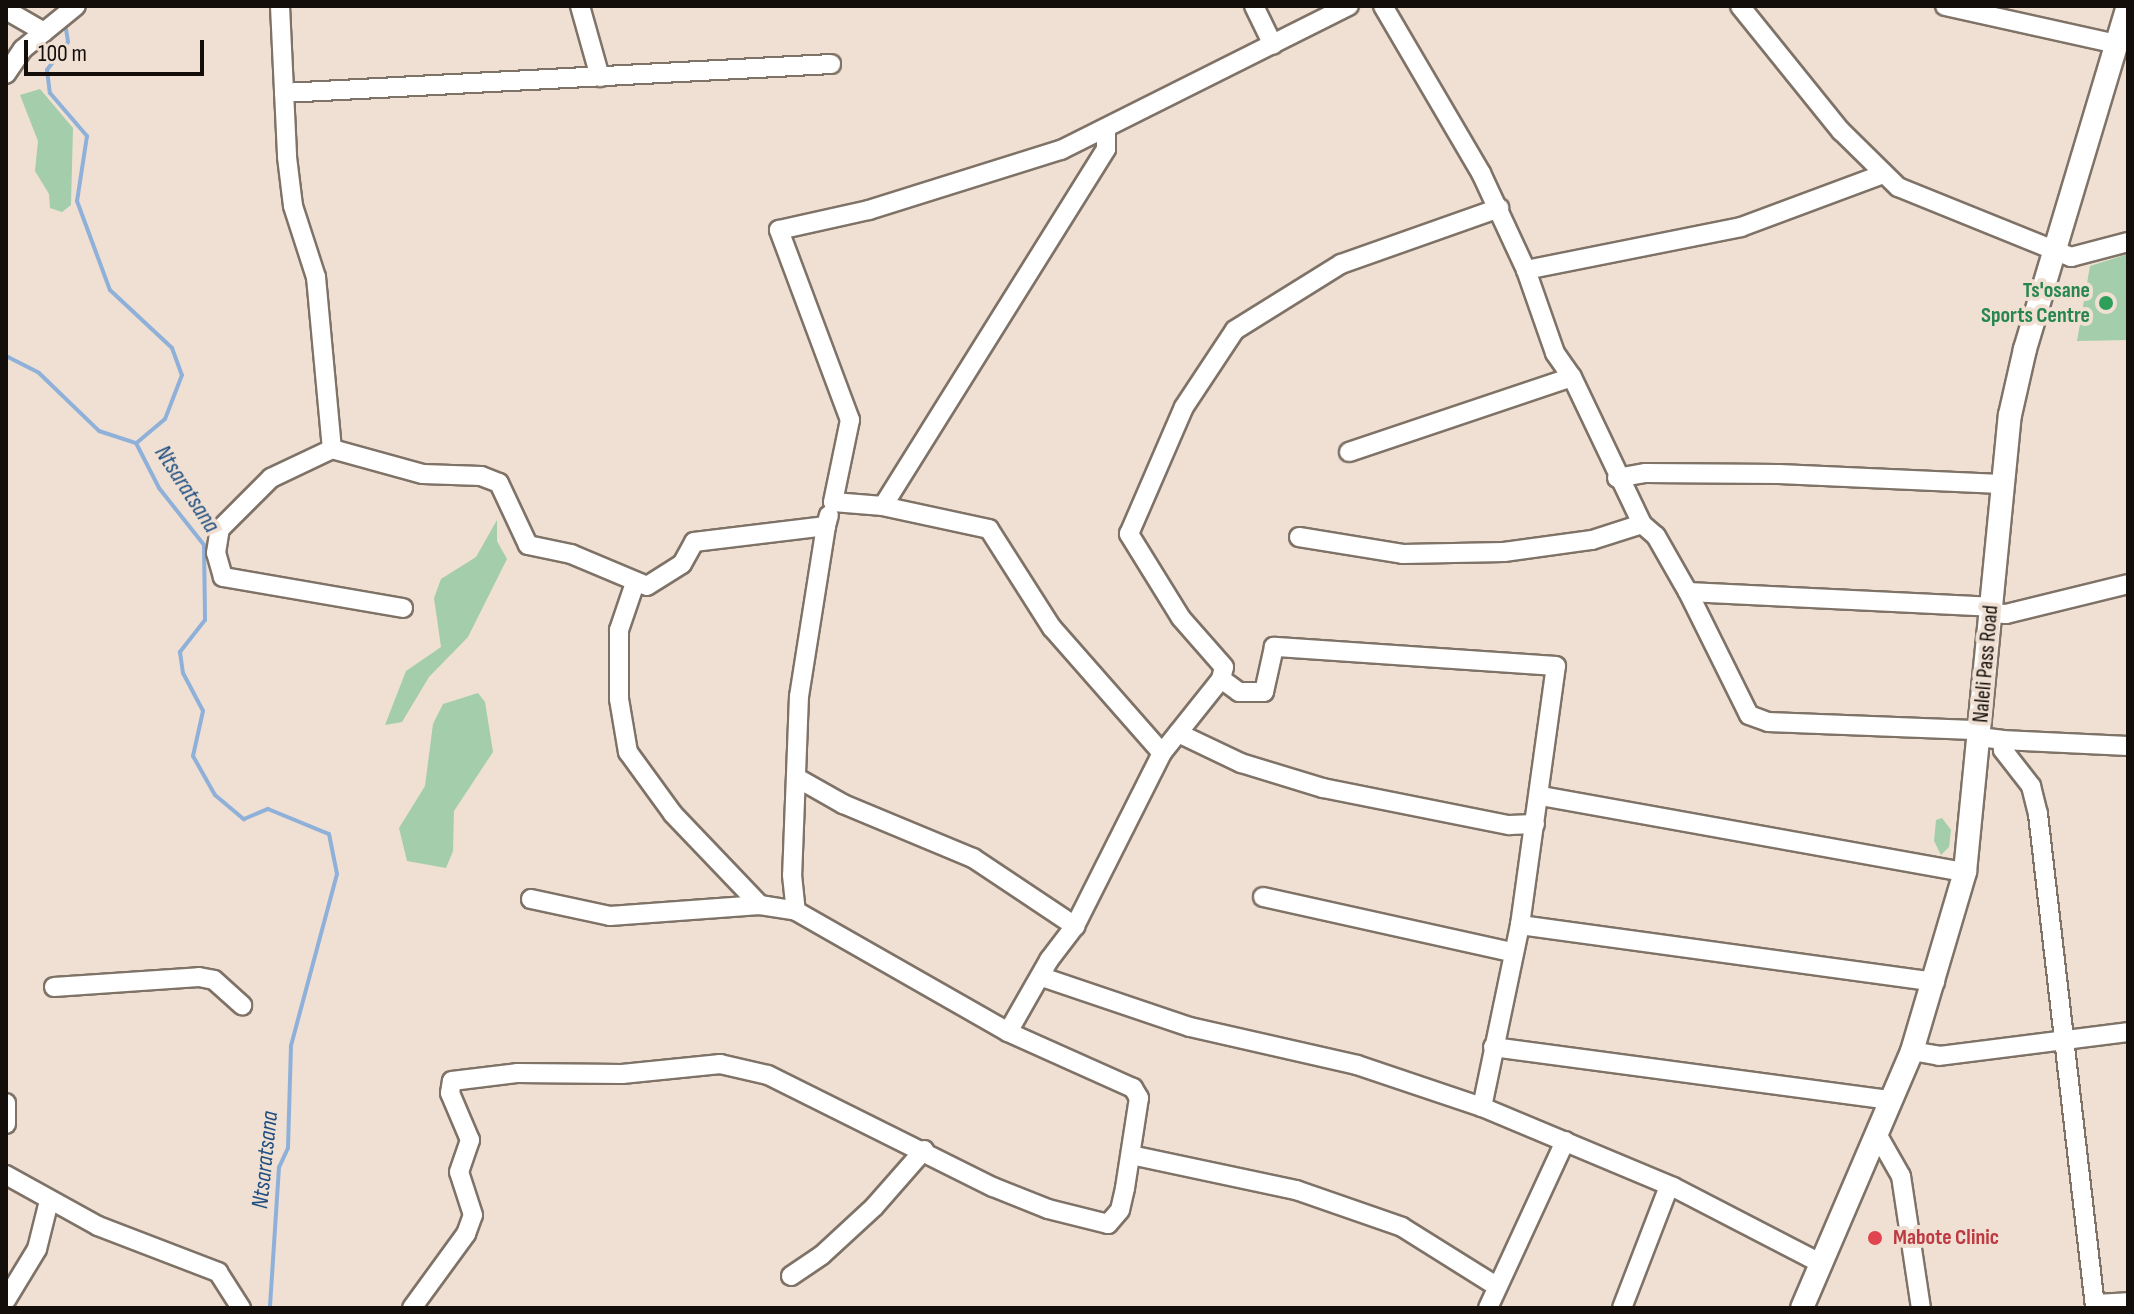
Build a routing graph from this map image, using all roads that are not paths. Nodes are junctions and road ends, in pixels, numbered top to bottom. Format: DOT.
graph roads {
  1 [pos="76,6"];
  2 [pos="280,6"];
  3 [pos="580,6"];
  4 [pos="1254,6"];
  5 [pos="1349,6"];
  6 [pos="1383,6"];
  7 [pos="1740,6"];
  8 [pos="1945,6"];
  9 [pos="2128,6"];
  10 [pos="6,10"];
  11 [pos="44,32"];
  12 [pos="2117,44"];
  13 [pos="1273,45"];
  14 [pos="831,64"];
  15 [pos="6,74"];
  16 [pos="600,77"];
  17 [pos="284,93"];
  18 [pos="1106,129"];
  19 [pos="1881,175"];
  20 [pos="1499,208"];
  21 [pos="2128,242"];
  22 [pos="2055,253"];
  23 [pos="1526,270"];
  24 [pos="1572,377"];
  25 [pos="332,449"];
  26 [pos="1349,452"];
  27 [pos="1617,478"];
  28 [pos="2001,484"];
  29 [pos="833,502"];
  30 [pos="883,506"];
  31 [pos="1642,524"];
  32 [pos="826,526"];
  33 [pos="1299,537"];
  34 [pos="635,583"];
  35 [pos="2128,584"];
  36 [pos="1688,592"];
  37 [pos="403,608"];
  38 [pos="1991,610"];
  39 [pos="1221,679"];
  40 [pos="1178,733"];
  41 [pos="1980,734"];
  42 [pos="2002,740"];
  43 [pos="2128,746"];
  44 [pos="1162,753"];
  45 [pos="799,779"];
  46 [pos="1541,796"];
  47 [pos="1535,824"];
  48 [pos="1965,872"];
  49 [pos="1263,897"];
  50 [pos="531,899"];
  51 [pos="760,905"];
  52 [pos="796,911"];
  53 [pos="1520,925"];
  54 [pos="1075,926"];
  55 [pos="1512,952"];
  56 [pos="1042,977"];
  57 [pos="1935,982"];
  58 [pos="54,987"];
  59 [pos="242,1005"];
  60 [pos="1008,1032"];
  61 [pos="2128,1032"];
  62 [pos="2062,1042"];
  63 [pos="1493,1047"];
  64 [pos="1912,1051"];
  65 [pos="1892,1100"];
  66 [pos="6,1103"];
  67 [pos="1482,1107"];
  68 [pos="6,1124"];
  69 [pos="1877,1134"];
  70 [pos="1565,1141"];
  71 [pos="924,1150"];
  72 [pos="1131,1155"];
  73 [pos="6,1175"];
  74 [pos="1669,1186"];
  75 [pos="49,1201"];
  76 [pos="1822,1264"];
  77 [pos="791,1276"];
  78 [pos="1496,1286"];
  79 [pos="6,1300"];
  80 [pos="2128,1302"];
  81 [pos="2095,1306"];
  82 [pos="241,1308"];
  83 [pos="412,1308"];
  84 [pos="1488,1308"];
  85 [pos="1622,1308"];
  86 [pos="1802,1308"];
  87 [pos="1921,1308"];
  1 -- 11 [label="street"];
  2 -- 17 [label="street"];
  3 -- 16 [label="street"];
  4 -- 13 [label="street"];
  5 -- 13 [label="street"];
  6 -- 20 [label="street"];
  7 -- 19 [label="street"];
  8 -- 12 [label="street"];
  9 -- 12 [label="main road, Naleli Pass Road"];
  10 -- 11 [label="street"];
  11 -- 15 [label="street"];
  12 -- 22 [label="main road, Naleli Pass Road"];
  13 -- 18 [label="street"];
  14 -- 16 [label="street"];
  16 -- 17 [label="street"];
  17 -- 25 [label="street"];
  18 -- 29 [label="street"];
  18 -- 30 [label="street"];
  19 -- 22 [label="street"];
  19 -- 23 [label="street"];
  20 -- 23 [label="street"];
  20 -- 39 [label="street"];
  21 -- 22 [label="street"];
  22 -- 28 [label="main road, Naleli Pass Road"];
  23 -- 24 [label="street"];
  24 -- 26 [label="street"];
  24 -- 27 [label="street"];
  25 -- 34 [label="street"];
  25 -- 37 [label="street"];
  27 -- 28 [label="street"];
  27 -- 31 [label="street"];
  28 -- 38 [label="main road, Naleli Pass Road"];
  29 -- 30 [label="street"];
  29 -- 32 [label="street"];
  30 -- 44 [label="street"];
  31 -- 33 [label="street"];
  31 -- 36 [label="street"];
  32 -- 34 [label="street"];
  32 -- 45 [label="street"];
  34 -- 51 [label="street"];
  35 -- 38 [label="street"];
  36 -- 38 [label="street"];
  36 -- 41 [label="street"];
  38 -- 41 [label="main road, Naleli Pass Road"];
  39 -- 40 [label="street"];
  39 -- 46 [label="street"];
  40 -- 44 [label="street"];
  40 -- 47 [label="street"];
  41 -- 42 [label="street"];
  41 -- 48 [label="main road, Naleli Pass Road"];
  42 -- 43 [label="street"];
  42 -- 62 [label="street"];
  44 -- 54 [label="street"];
  45 -- 52 [label="street"];
  45 -- 54 [label="street"];
  46 -- 47 [label="street"];
  46 -- 48 [label="street"];
  47 -- 53 [label="street"];
  48 -- 57 [label="main road, Naleli Pass Road"];
  49 -- 55 [label="street"];
  50 -- 51 [label="street"];
  51 -- 52 [label="street"];
  52 -- 60 [label="street"];
  53 -- 55 [label="street"];
  53 -- 57 [label="street"];
  54 -- 56 [label="street"];
  55 -- 63 [label="street"];
  56 -- 60 [label="street"];
  56 -- 67 [label="street"];
  57 -- 64 [label="main road, Naleli Pass Road"];
  58 -- 59 [label="street"];
  60 -- 72 [label="street"];
  61 -- 62 [label="street"];
  62 -- 64 [label="street"];
  62 -- 81 [label="street"];
  63 -- 65 [label="street"];
  63 -- 67 [label="street"];
  64 -- 65 [label="main road, Naleli Pass Road"];
  65 -- 69 [label="main road, Naleli Pass Road"];
  66 -- 68 [label="street"];
  67 -- 70 [label="street"];
  69 -- 76 [label="main road, Naleli Pass Road"];
  69 -- 87 [label="street"];
  70 -- 74 [label="street"];
  70 -- 78 [label="street"];
  71 -- 72 [label="street"];
  71 -- 77 [label="street"];
  71 -- 83 [label="street"];
  72 -- 78 [label="street"];
  73 -- 75 [label="street"];
  74 -- 76 [label="street"];
  74 -- 85 [label="street"];
  75 -- 79 [label="street"];
  75 -- 82 [label="street"];
  76 -- 86 [label="main road, Naleli Pass Road"];
  78 -- 84 [label="street"];
  80 -- 81 [label="street"];
}
